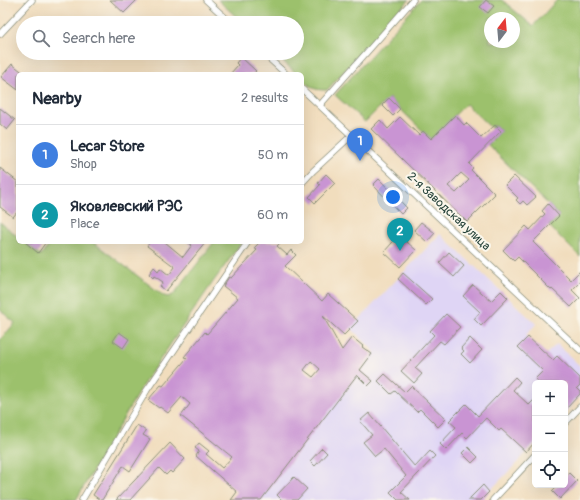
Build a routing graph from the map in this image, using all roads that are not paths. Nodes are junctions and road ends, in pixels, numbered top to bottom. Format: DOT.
graph roads {
  1 [pos="32,0"];
  2 [pos="206,0"];
  3 [pos="414,0"];
  4 [pos="17,16"];
  5 [pos="223,16"];
  6 [pos="16,17"];
  7 [pos="0,34"];
  8 [pos="271,60"];
  9 [pos="284,72"];
  10 [pos="304,91"];
  11 [pos="320,105"];
  12 [pos="352,135"];
  13 [pos="304,181"];
  14 [pos="247,244"];
  15 [pos="580,350"];
  16 [pos="580,407"];
  17 [pos="568,420"];
  18 [pos="532,458"];
  19 [pos="82,500"];
  20 [pos="493,500"];
  1 -- 4 [label="street"];
  2 -- 5 [label="street"];
  3 -- 11 [label="street"];
  6 -- 7 [label="street"];
  8 -- 9 [label="street"];
  10 -- 11 [label="street, 2-я Заводская улица"];
  11 -- 12 [label="street, 2-я Заводская улица"];
  12 -- 13 [label="street"];
  12 -- 15 [label="street, 2-я Заводская улица"];
  14 -- 19 [label="street"];
  16 -- 17 [label="street"];
  18 -- 20 [label="street"];
}
